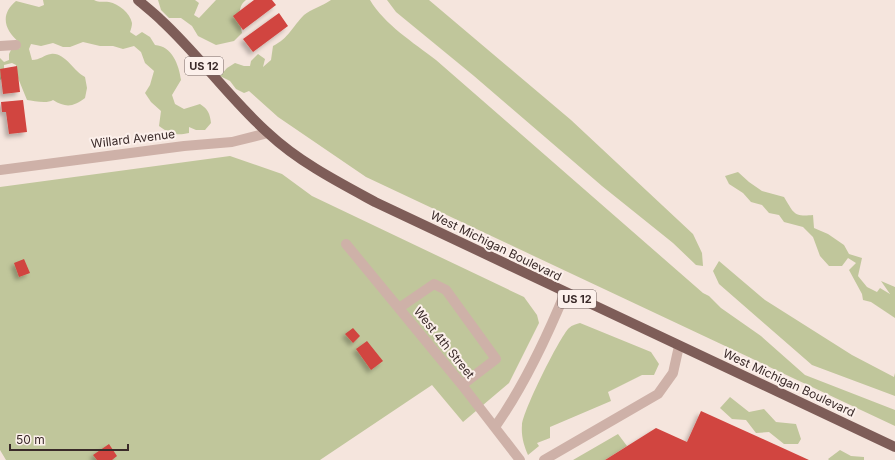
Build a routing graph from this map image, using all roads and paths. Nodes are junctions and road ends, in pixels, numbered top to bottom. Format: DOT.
graph roads {
  1 [pos="138,0"];
  2 [pos="16,45"];
  3 [pos="0,46"];
  4 [pos="268,134"];
  5 [pos="0,170"];
  6 [pos="346,244"];
  7 [pos="565,293"];
  8 [pos="399,308"];
  9 [pos="679,346"];
  10 [pos="462,385"];
  11 [pos="495,427"];
  12 [pos="895,447"];
  13 [pos="520,460"];
  14 [pos="544,460"];
  1 -- 4 [label="main road, US 12"];
  2 -- 3 [label="street"];
  4 -- 5 [label="street, Willard Avenue"];
  4 -- 7 [label="main road, West Michigan Boulevard / US 12"];
  6 -- 8 [label="street, West 4th Street"];
  7 -- 9 [label="main road, West Michigan Boulevard / US 12"];
  7 -- 11 [label="street"];
  8 -- 10 [label="street, West 4th Street"];
  8 -- 10 [label="street"];
  9 -- 12 [label="main road, West Michigan Boulevard / US 12"];
  9 -- 14 [label="street"];
  10 -- 11 [label="street, West 4th Street"];
  11 -- 13 [label="street, West 4th Street"];
}
